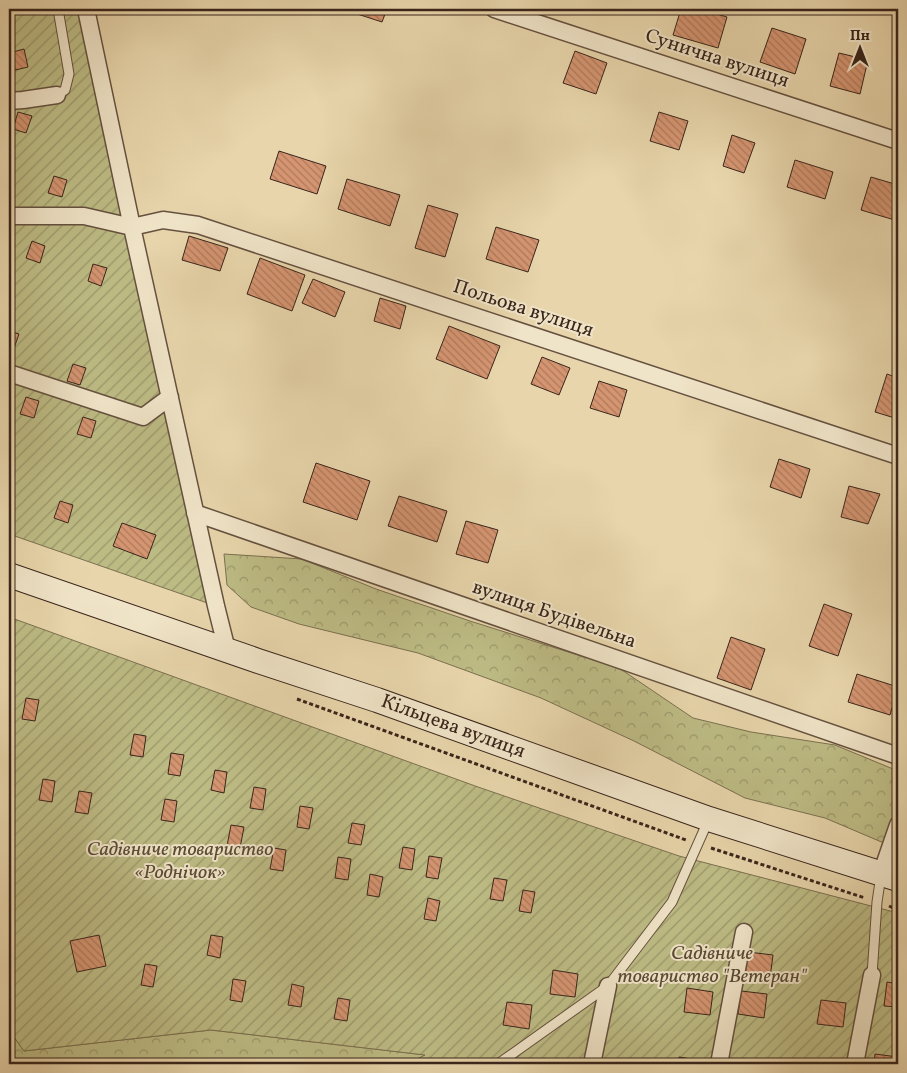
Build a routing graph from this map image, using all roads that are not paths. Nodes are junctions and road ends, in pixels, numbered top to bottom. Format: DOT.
graph roads {
  1 [pos="58,9"];
  2 [pos="86,9"];
  3 [pos="494,9"];
  4 [pos="57,95"];
  5 [pos="9,100"];
  6 [pos="898,140"];
  7 [pos="9,216"];
  8 [pos="132,227"];
  9 [pos="9,373"];
  10 [pos="170,397"];
  11 [pos="898,456"];
  12 [pos="195,513"];
  13 [pos="9,575"];
  14 [pos="227,650"];
  15 [pos="898,756"];
  16 [pos="709,819"];
  17 [pos="898,825"];
  18 [pos="890,876"];
  19 [pos="744,932"];
  20 [pos="872,975"];
  21 [pos="608,986"];
  22 [pos="498,1064"];
  23 [pos="592,1064"];
  24 [pos="719,1064"];
  25 [pos="855,1064"];
  1 -- 4 [label="lane"];
  2 -- 8 [label="street"];
  3 -- 6 [label="street, Сунична вулиця"];
  4 -- 5 [label="street"];
  7 -- 8 [label="street"];
  8 -- 10 [label="street"];
  8 -- 11 [label="street, Польова вулиця"];
  9 -- 10 [label="street"];
  10 -- 12 [label="street"];
  12 -- 14 [label="street"];
  12 -- 15 [label="street, вулиця Будівельна"];
  13 -- 14 [label="main road, Кільцева вулиця"];
  14 -- 16 [label="main road, Кільцева вулиця"];
  16 -- 18 [label="main road, Кільцева вулиця"];
  16 -- 21 [label="lane"];
  17 -- 18 [label="street"];
  18 -- 20 [label="lane"];
  19 -- 24 [label="street"];
  20 -- 25 [label="street"];
  21 -- 22 [label="lane"];
  21 -- 23 [label="street"];
}
